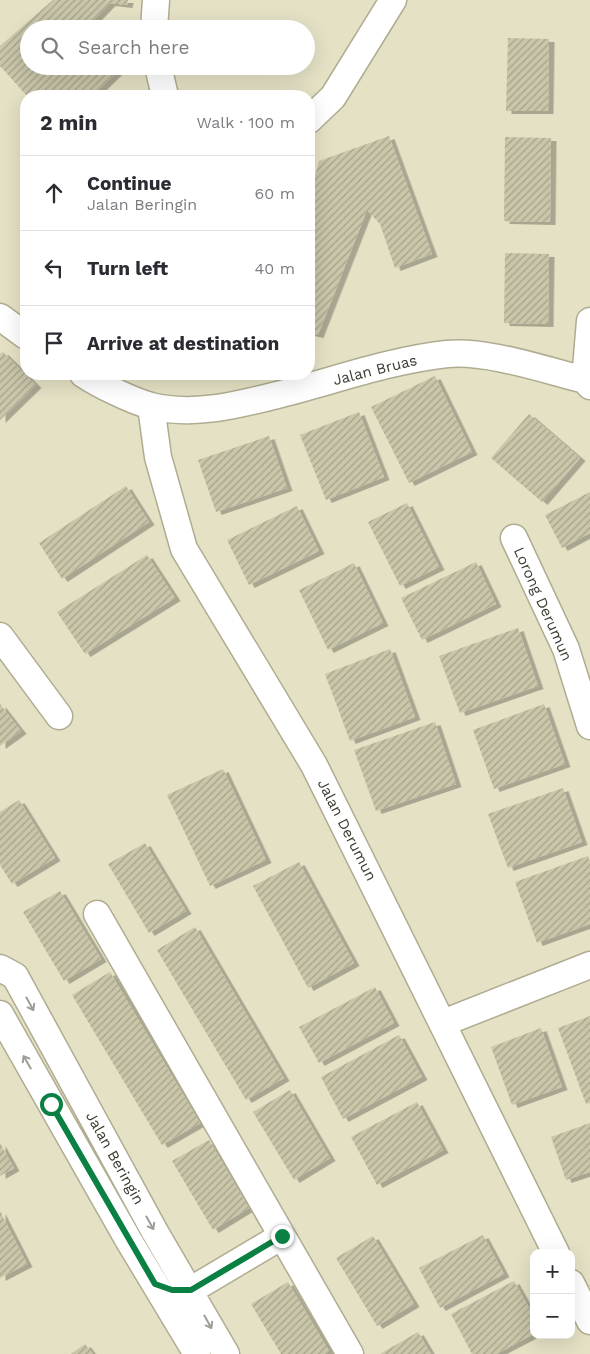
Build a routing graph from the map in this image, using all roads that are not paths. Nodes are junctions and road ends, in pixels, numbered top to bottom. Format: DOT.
graph roads {
  1 [pos="156,0"];
  2 [pos="393,0"];
  3 [pos="155,20"];
  4 [pos="160,75"];
  5 [pos="164,90"];
  6 [pos="315,114"];
  7 [pos="0,317"];
  8 [pos="590,321"];
  9 [pos="20,332"];
  10 [pos="92,380"];
  11 [pos="587,383"];
  12 [pos="151,406"];
  13 [pos="514,538"];
  14 [pos="0,636"];
  15 [pos="59,716"];
  16 [pos="590,726"];
  17 [pos="96,914"];
  18 [pos="590,965"];
  19 [pos="0,968"];
  20 [pos="0,1014"];
  21 [pos="443,1023"];
  22 [pos="282,1236"];
  23 [pos="554,1249"];
  24 [pos="155,1284"];
  25 [pos="191,1290"];
  26 [pos="575,1291"];
  27 [pos="177,1321"];
  28 [pos="590,1321"];
  29 [pos="197,1354"];
  30 [pos="226,1354"];
  31 [pos="350,1354"];
  1 -- 3 [label="street"];
  2 -- 6 [label="street"];
  4 -- 5 [label="street"];
  7 -- 9 [label="street"];
  8 -- 11 [label="street"];
  10 -- 12 [label="street, Jalan Bruas"];
  11 -- 12 [label="street, Jalan Bruas"];
  12 -- 21 [label="street, Jalan Derumun"];
  13 -- 16 [label="street, Lorong Derumun"];
  14 -- 15 [label="street"];
  17 -- 22 [label="street"];
  18 -- 21 [label="street"];
  19 -- 25 [label="street, Jalan Beringin, one-way"];
  24 -- 20 [label="street, Jalan Beringin, one-way"];
  21 -- 23 [label="street, Jalan Derumun"];
  22 -- 25 [label="street"];
  22 -- 31 [label="street"];
  24 -- 25 [label="street"];
  24 -- 27 [label="street, Jalan Beringin"];
  25 -- 27 [label="street"];
  25 -- 30 [label="street, Jalan Beringin, one-way"];
  26 -- 28 [label="street"];
  27 -- 29 [label="street, Jalan Beringin"];
}
